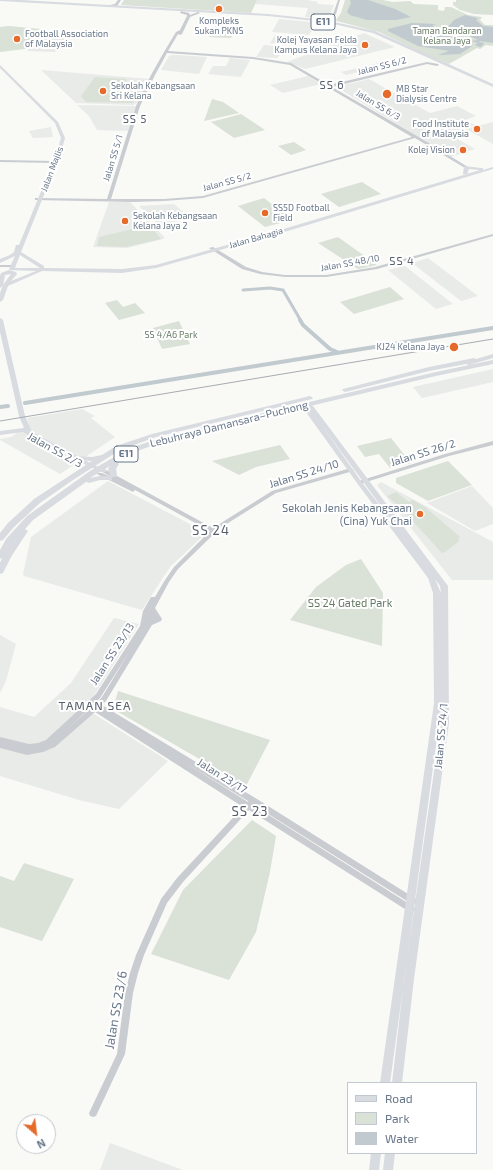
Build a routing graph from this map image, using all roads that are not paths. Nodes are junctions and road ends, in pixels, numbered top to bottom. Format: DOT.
graph roads {
  1 [pos="120,0"];
  2 [pos="339,0"];
  3 [pos="343,0"];
  4 [pos="0,1"];
  5 [pos="9,1"];
  6 [pos="52,4"];
  7 [pos="118,6"];
  8 [pos="181,12"];
  9 [pos="198,13"];
  10 [pos="189,16"];
  11 [pos="308,19"];
  12 [pos="337,23"];
  13 [pos="167,53"];
  14 [pos="176,54"];
  15 [pos="420,57"];
  16 [pos="437,65"];
  17 [pos="0,66"];
  18 [pos="457,70"];
  19 [pos="0,71"];
  20 [pos="329,86"];
  21 [pos="493,86"];
  22 [pos="416,137"];
  23 [pos="0,161"];
  24 [pos="53,162"];
  25 [pos="493,165"];
  26 [pos="466,167"];
  27 [pos="481,168"];
  28 [pos="493,168"];
  29 [pos="466,173"];
  30 [pos="453,178"];
  31 [pos="38,199"];
  32 [pos="108,201"];
  33 [pos="493,235"];
  34 [pos="213,249"];
  35 [pos="18,252"];
  36 [pos="0,260"];
  37 [pos="0,267"];
  38 [pos="13,268"];
  39 [pos="30,268"];
  40 [pos="42,269"];
  41 [pos="1,284"];
  42 [pos="0,300"];
  43 [pos="0,320"];
  44 [pos="0,341"];
  45 [pos="493,356"];
  46 [pos="480,359"];
  47 [pos="493,362"];
  48 [pos="451,372"];
  49 [pos="309,408"];
  50 [pos="283,409"];
  51 [pos="24,430"];
  52 [pos="0,434"];
  53 [pos="493,443"];
  54 [pos="493,446"];
  55 [pos="104,456"];
  56 [pos="77,461"];
  57 [pos="115,464"];
  58 [pos="88,467"];
  59 [pos="351,470"];
  60 [pos="106,475"];
  61 [pos="70,478"];
  62 [pos="89,481"];
  63 [pos="364,483"];
  64 [pos="214,531"];
  65 [pos="0,538"];
  66 [pos="0,546"];
  67 [pos="0,556"];
  68 [pos="0,571"];
  69 [pos="165,585"];
  70 [pos="152,608"];
  71 [pos="104,699"];
  72 [pos="94,705"];
  73 [pos="106,713"];
  74 [pos="88,715"];
  75 [pos="0,740"];
  76 [pos="0,745"];
  77 [pos="251,803"];
  78 [pos="410,904"];
  79 [pos="420,909"];
  80 [pos="385,1082"];
  81 [pos="397,1082"];
  82 [pos="93,1113"];
  83 [pos="376,1154"];
  84 [pos="390,1154"];
  85 [pos="374,1170"];
  86 [pos="388,1170"];
  1 -- 7 [label="street"];
  2 -- 11 [label="street"];
  3 -- 12 [label="street"];
  4 -- 5 [label="highway, E11"];
  4 -- 6 [label="highway"];
  5 -- 6 [label="highway, E11"];
  5 -- 7 [label="highway, E11"];
  6 -- 8 [label="highway, E11"];
  7 -- 11 [label="highway, E11"];
  8 -- 9 [label="highway, E11"];
  8 -- 10 [label="street"];
  9 -- 10 [label="street"];
  9 -- 15 [label="highway, E11"];
  10 -- 13 [label="street, Jalan SS 5/1"];
  11 -- 12 [label="highway, E11"];
  12 -- 18 [label="highway, E11"];
  13 -- 14 [label="street"];
  13 -- 14 [label="street"];
  13 -- 32 [label="street, Jalan SS 5/1"];
  14 -- 20 [label="street, Jalan SS 6/3"];
  15 -- 16 [label="highway"];
  15 -- 20 [label="street, Jalan SS 6/2"];
  15 -- 21 [label="highway, E11"];
  16 -- 20 [label="street, Jalan SS 6/2"];
  16 -- 21 [label="highway"];
  17 -- 24 [label="main road, Jalan Majlis"];
  18 -- 21 [label="highway"];
  18 -- 21 [label="highway, E11"];
  19 -- 24 [label="main road, Jalan Majlis"];
  20 -- 22 [label="street, Jalan SS 6/3"];
  22 -- 26 [label="street, Jalan SS 6/3"];
  22 -- 32 [label="street, Jalan SS 5/2"];
  23 -- 24 [label="street"];
  24 -- 31 [label="main road, Jalan Majlis"];
  25 -- 27 [label="main road, Jalan Bahagia"];
  26 -- 27 [label="main road"];
  26 -- 29 [label="main road"];
  27 -- 29 [label="main road, Jalan Bahagia"];
  28 -- 30 [label="main road, Jalan Bahagia"];
  29 -- 30 [label="main road, Jalan Bahagia"];
  30 -- 34 [label="main road, Jalan Bahagia"];
  31 -- 32 [label="street, Jalan SS 5/2"];
  31 -- 35 [label="main road, Jalan Majlis"];
  33 -- 34 [label="street, Jalan SS 4B/10"];
  34 -- 40 [label="main road, Jalan Bahagia"];
  35 -- 36 [label="main road"];
  35 -- 38 [label="main road, Jalan Majlis"];
  35 -- 39 [label="main road"];
  35 -- 40 [label="main road"];
  37 -- 38 [label="street"];
  38 -- 39 [label="main road, Jalan Bahagia"];
  39 -- 40 [label="main road, Jalan Bahagia"];
  39 -- 41 [label="main road"];
  40 -- 41 [label="main road"];
  41 -- 42 [label="main road"];
  43 -- 51 [label="main road"];
  44 -- 51 [label="main road"];
  45 -- 46 [label="highway, E11"];
  46 -- 50 [label="highway, E11"];
  46 -- 55 [label="highway"];
  47 -- 48 [label="highway, Lebuhraya Damansara–Puchong / E11"];
  48 -- 49 [label="highway"];
  48 -- 50 [label="highway, Lebuhraya Damansara–Puchong / E11"];
  49 -- 57 [label="highway"];
  49 -- 59 [label="main road, Jalan SS 24/1"];
  49 -- 63 [label="main road, Jalan SS 24/1"];
  50 -- 66 [label="highway, Lebuhraya Damansara–Puchong / E11"];
  50 -- 67 [label="highway, Lebuhraya Damansara–Puchong / E11"];
  51 -- 52 [label="main road, Jalan SS 2/3"];
  51 -- 56 [label="main road, Jalan SS 2/3"];
  53 -- 63 [label="street, Jalan SS 26/2"];
  54 -- 63 [label="street, Jalan SS 26/2"];
  55 -- 56 [label="highway"];
  55 -- 57 [label="highway"];
  55 -- 58 [label="highway"];
  56 -- 58 [label="main road, Jalan SS 2/3"];
  56 -- 61 [label="highway"];
  57 -- 60 [label="highway"];
  58 -- 60 [label="main road, Jalan SS 2/3"];
  58 -- 61 [label="highway"];
  59 -- 63 [label="main road, Jalan SS 24/1"];
  59 -- 64 [label="street, Jalan SS 24/10"];
  60 -- 62 [label="highway"];
  60 -- 64 [label="street"];
  61 -- 62 [label="highway"];
  61 -- 65 [label="highway"];
  62 -- 68 [label="highway"];
  63 -- 78 [label="main road, Jalan SS 24/1"];
  63 -- 79 [label="main road, Jalan SS 24/1"];
  64 -- 69 [label="street, Jalan SS 24/10"];
  69 -- 70 [label="street, Jalan SS 24/10"];
  69 -- 72 [label="street, Jalan SS 23/13"];
  70 -- 71 [label="street, Jalan SS 23/13"];
  71 -- 72 [label="street, Jalan SS 23/13"];
  71 -- 73 [label="street"];
  72 -- 73 [label="street, Jalan 23/17"];
  72 -- 74 [label="street, Jalan SS 23/13"];
  72 -- 75 [label="street, Jalan SS 23/13"];
  73 -- 74 [label="street"];
  73 -- 77 [label="street, Jalan 23/17"];
  74 -- 76 [label="street, Jalan SS 23/13"];
  77 -- 78 [label="street, Jalan 23/17"];
  77 -- 82 [label="street, Jalan SS 23/6"];
  78 -- 79 [label="street, Jalan 23/17"];
  78 -- 80 [label="main road, Jalan SS 24/1"];
  79 -- 81 [label="main road, Jalan SS 24/1"];
  83 -- 85 [label="main road"];
  84 -- 86 [label="main road"];
}
